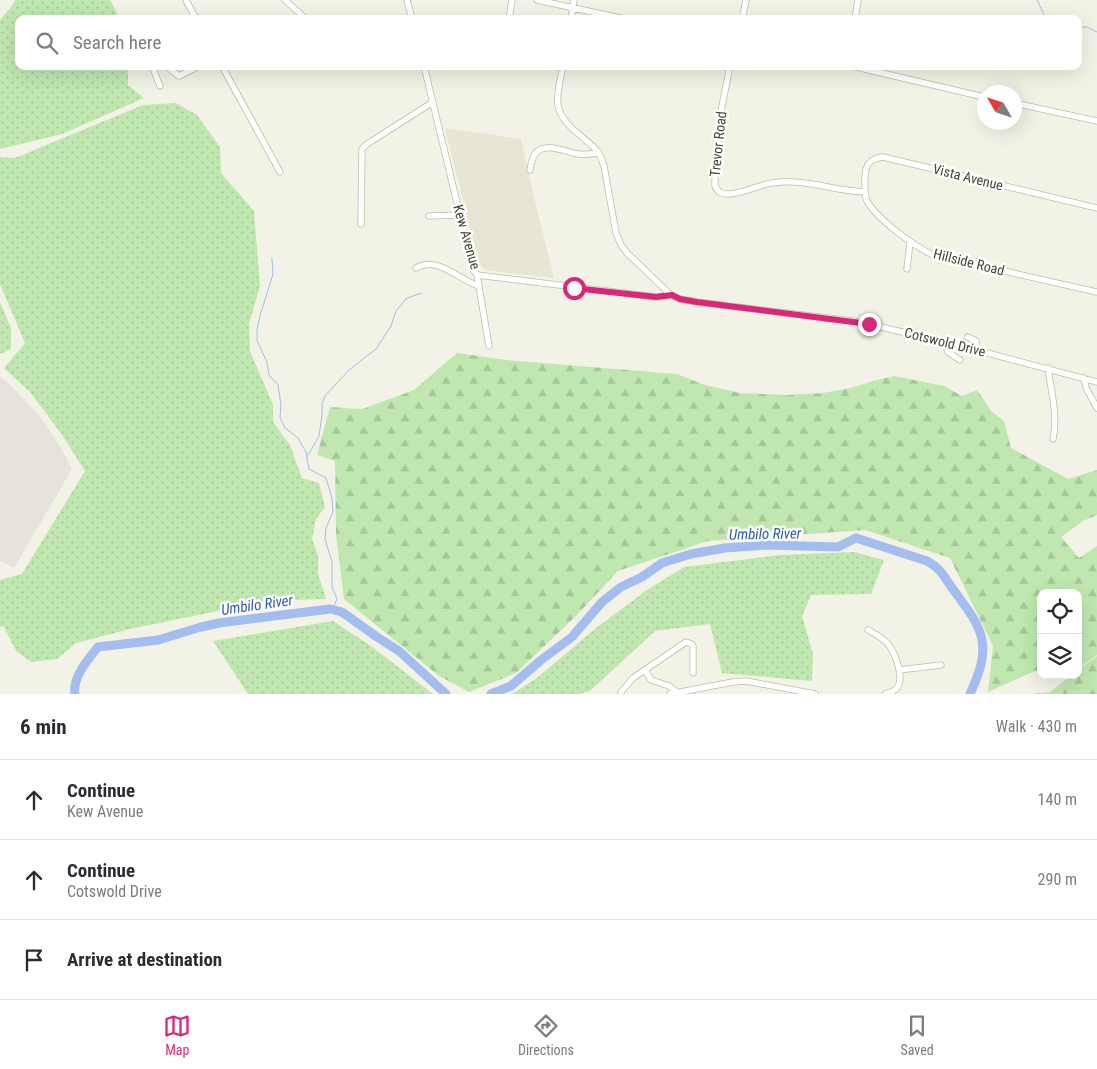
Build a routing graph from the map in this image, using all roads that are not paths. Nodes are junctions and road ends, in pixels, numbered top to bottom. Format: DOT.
graph roads {
  1 [pos="186,0"];
  2 [pos="284,0"];
  3 [pos="407,0"];
  4 [pos="512,0"];
  5 [pos="538,0"];
  6 [pos="574,0"];
  7 [pos="746,0"];
  8 [pos="858,0"];
  9 [pos="572,8"];
  10 [pos="194,15"];
  11 [pos="301,15"];
  12 [pos="411,15"];
  13 [pos="510,15"];
  14 [pos="571,15"];
  15 [pos="606,15"];
  16 [pos="743,15"];
  17 [pos="856,15"];
  18 [pos="154,70"];
  19 [pos="171,70"];
  20 [pos="191,70"];
  21 [pos="224,70"];
  22 [pos="425,70"];
  23 [pos="562,70"];
  24 [pos="729,70"];
  25 [pos="869,70"];
  26 [pos="160,86"];
  27 [pos="977,95"];
  28 [pos="433,102"];
  29 [pos="1022,105"];
  30 [pos="1097,121"];
  31 [pos="598,153"];
  32 [pos="530,170"];
  33 [pos="280,172"];
  34 [pos="865,192"];
  35 [pos="1097,208"];
  36 [pos="429,216"];
  37 [pos="460,216"];
  38 [pos="361,224"];
  39 [pos="910,242"];
  40 [pos="416,268"];
  41 [pos="907,269"];
  42 [pos="477,275"];
  43 [pos="479,286"];
  44 [pos="1097,292"];
  45 [pos="672,295"];
  46 [pos="968,337"];
  47 [pos="945,342"];
  48 [pos="489,346"];
  49 [pos="976,350"];
  50 [pos="960,360"];
  51 [pos="1048,368"];
  52 [pos="1084,378"];
  53 [pos="1097,382"];
  54 [pos="1097,408"];
  55 [pos="1053,439"];
  56 [pos="868,630"];
  57 [pos="941,665"];
  58 [pos="645,670"];
  59 [pos="899,670"];
  60 [pos="693,673"];
  61 [pos="621,692"];
  62 [pos="678,693"];
  63 [pos="670,694"];
  64 [pos="815,694"];
  65 [pos="885,694"];
  1 -- 10 [label="street"];
  2 -- 11 [label="street"];
  3 -- 12 [label="street"];
  4 -- 13 [label="street"];
  5 -- 9 [label="street"];
  6 -- 9 [label="street"];
  7 -- 16 [label="street"];
  8 -- 17 [label="street"];
  9 -- 14 [label="street"];
  9 -- 15 [label="street"];
  18 -- 26 [label="street"];
  19 -- 20 [label="street"];
  21 -- 33 [label="street"];
  22 -- 28 [label="street, Kew Avenue"];
  23 -- 31 [label="street, Cotswold Drive"];
  24 -- 34 [label="street, Trevor Road"];
  25 -- 27 [label="street"];
  28 -- 37 [label="street, Kew Avenue"];
  28 -- 38 [label="street"];
  29 -- 30 [label="street"];
  31 -- 32 [label="street"];
  31 -- 45 [label="street, Cotswold Drive"];
  34 -- 35 [label="street, Vista Avenue"];
  34 -- 39 [label="street, Hillside Road"];
  36 -- 37 [label="street"];
  37 -- 42 [label="street, Kew Avenue"];
  39 -- 41 [label="street"];
  39 -- 44 [label="street, Hillside Road"];
  40 -- 43 [label="street"];
  42 -- 43 [label="street"];
  42 -- 45 [label="street, Kew Avenue"];
  43 -- 48 [label="street"];
  45 -- 47 [label="street, Cotswold Drive"];
  46 -- 49 [label="street"];
  47 -- 49 [label="street, Cotswold Drive"];
  47 -- 50 [label="street"];
  49 -- 51 [label="street, Cotswold Drive"];
  51 -- 52 [label="street, Cotswold Drive"];
  51 -- 55 [label="street"];
  52 -- 53 [label="street, Cotswold Drive"];
  52 -- 54 [label="street"];
  56 -- 59 [label="street"];
  57 -- 59 [label="street"];
  58 -- 60 [label="street"];
  58 -- 61 [label="street"];
  58 -- 62 [label="street"];
  59 -- 65 [label="street"];
  62 -- 63 [label="street"];
  62 -- 64 [label="street"];
}
